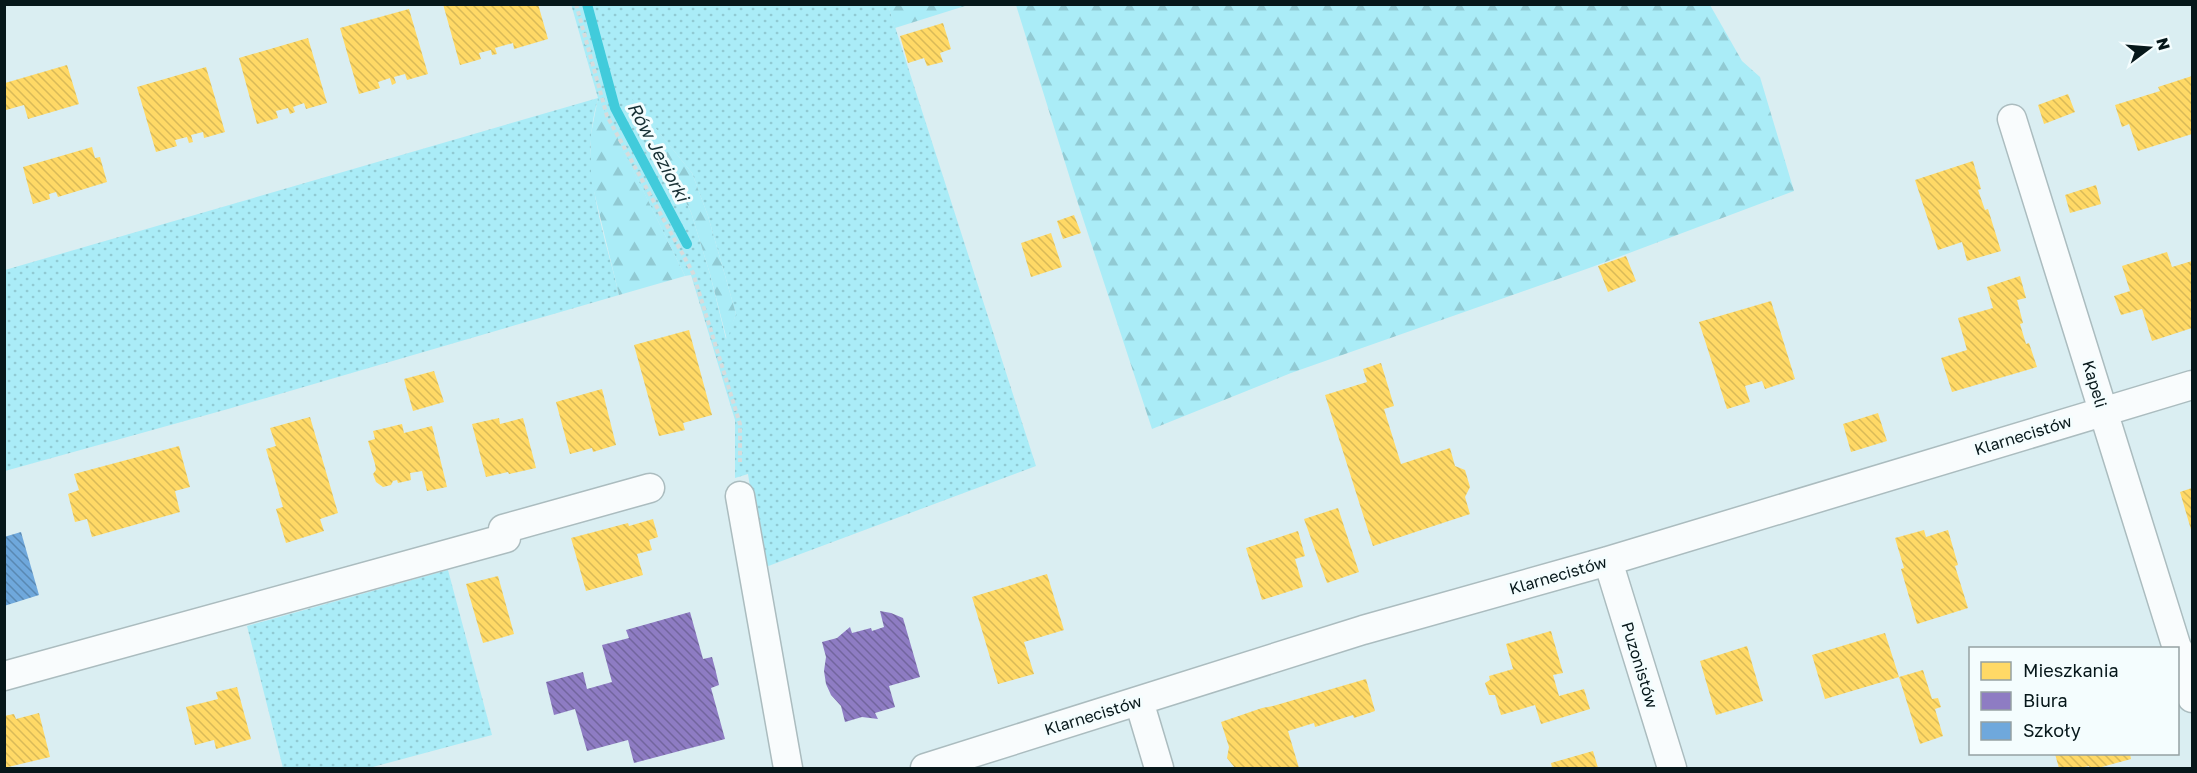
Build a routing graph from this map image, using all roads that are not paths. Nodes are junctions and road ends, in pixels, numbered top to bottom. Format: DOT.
graph roads {
  1 [pos="2012,119"];
  2 [pos="2193,385"];
  3 [pos="2103,411"];
  4 [pos="650,488"];
  5 [pos="741,496"];
  6 [pos="1608,561"];
  7 [pos="2176,647"];
  8 [pos="2179,655"];
  9 [pos="4,676"];
  10 [pos="2193,698"];
  11 [pos="1138,701"];
  12 [pos="788,768"];
  13 [pos="925,768"];
  14 [pos="1159,768"];
  15 [pos="1672,768"];
  1 -- 3 [label="street, Kapeli"];
  2 -- 3 [label="street, Klarnecistów"];
  3 -- 6 [label="street, Klarnecistów"];
  3 -- 7 [label="street, Kapeli"];
  4 -- 9 [label="street"];
  5 -- 12 [label="street"];
  6 -- 11 [label="street, Klarnecistów"];
  6 -- 15 [label="street, Puzonistów"];
  8 -- 10 [label="street, Kapeli"];
  11 -- 13 [label="street, Klarnecistów"];
  11 -- 14 [label="street"];
}
